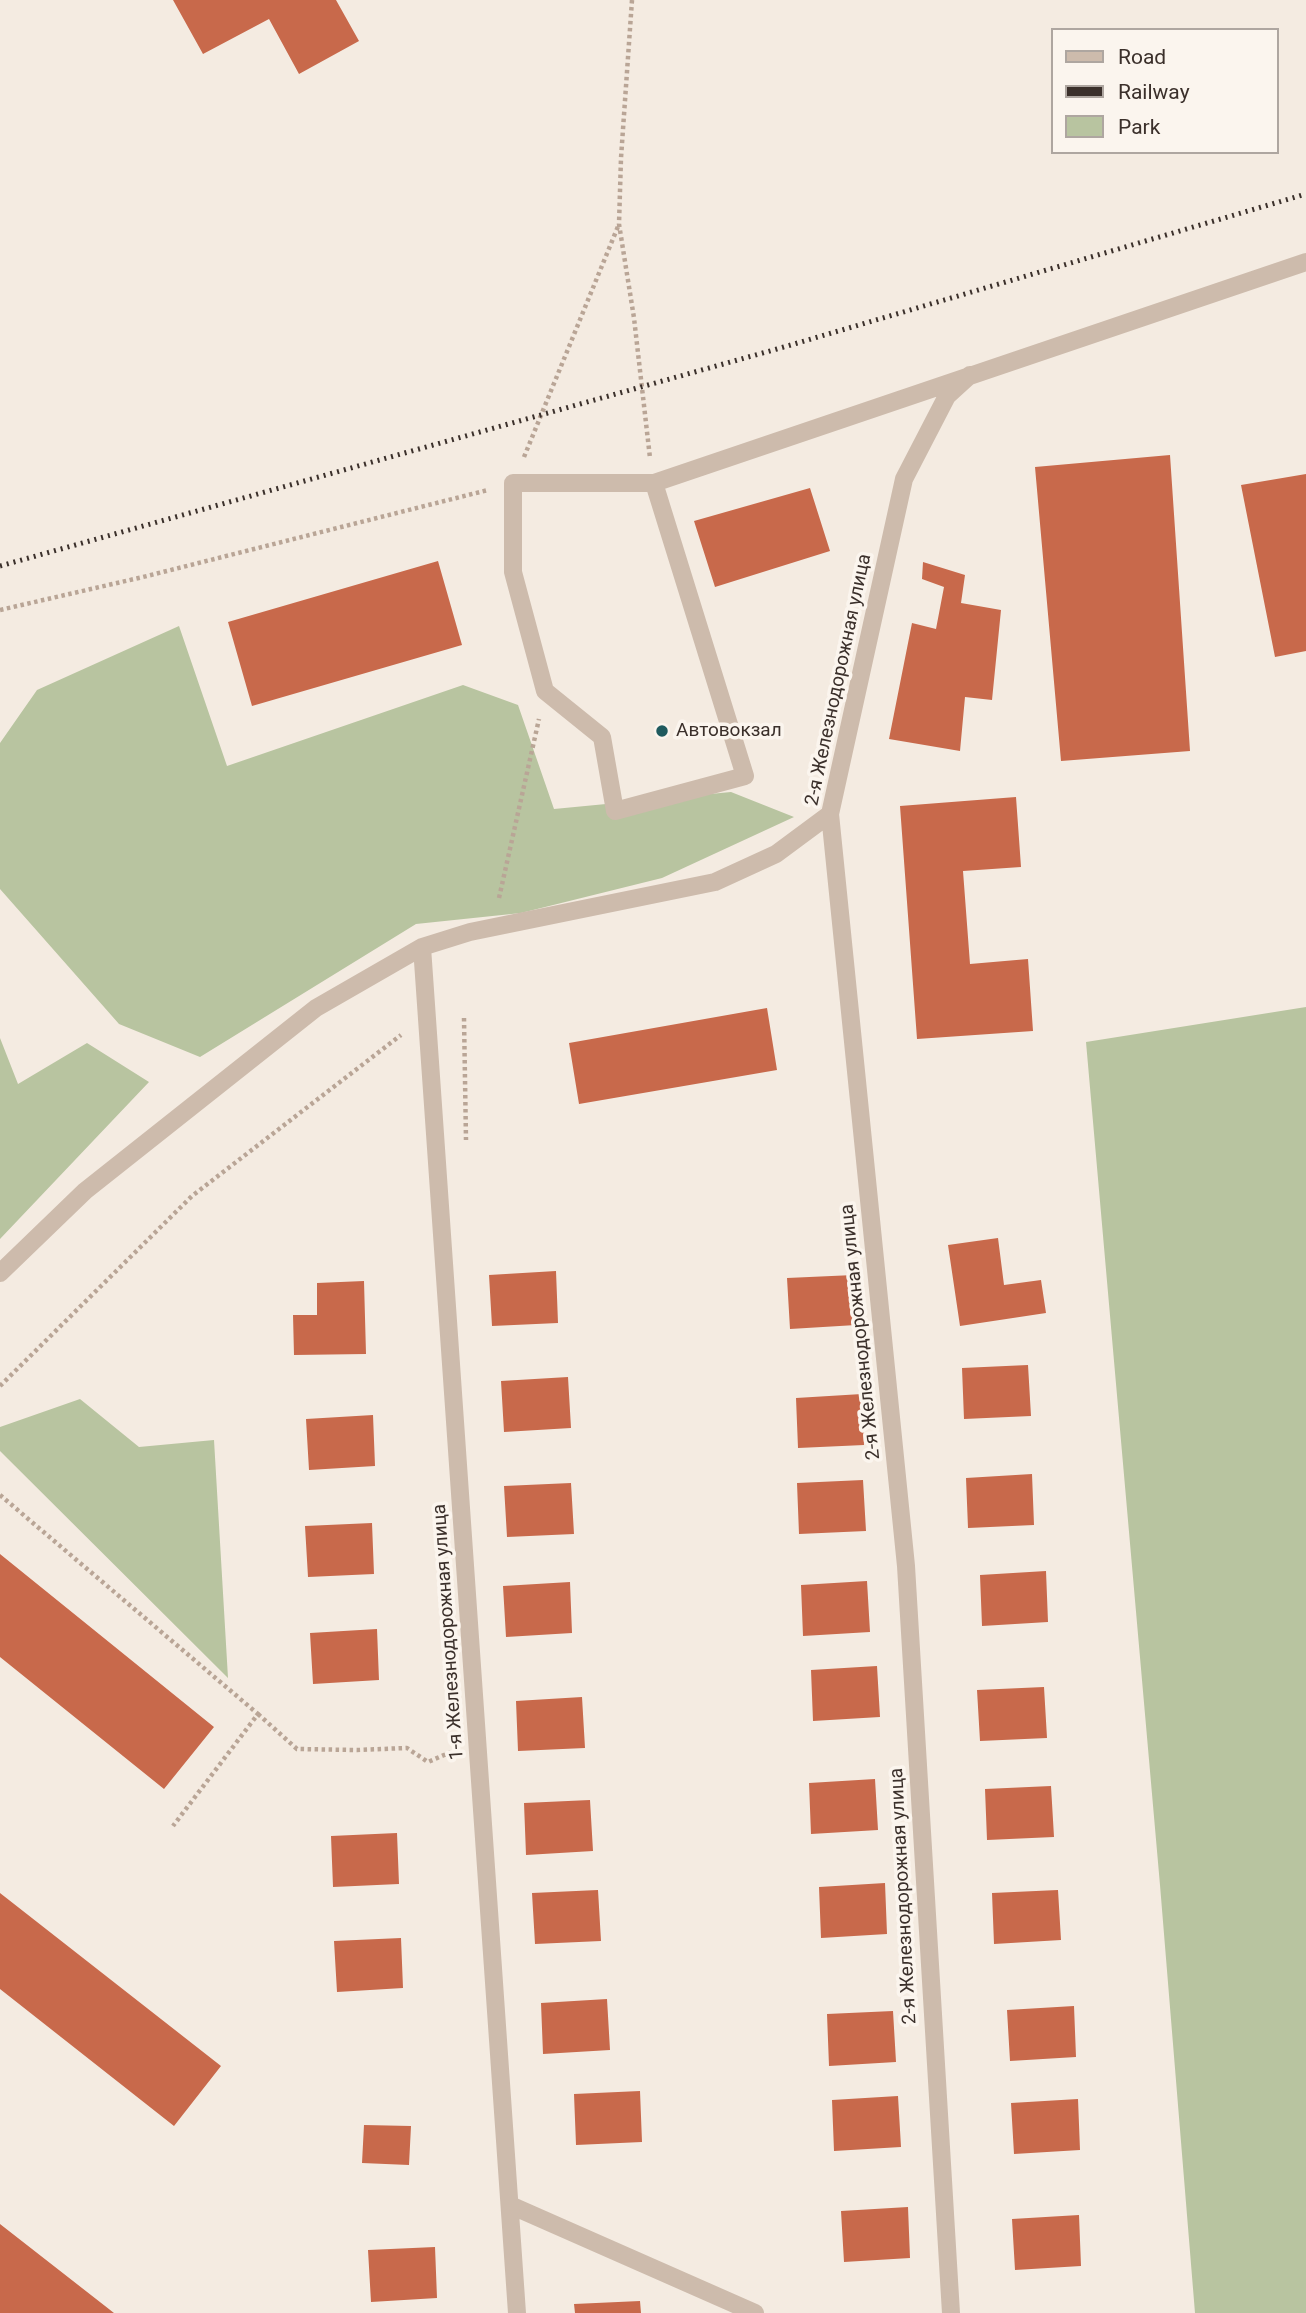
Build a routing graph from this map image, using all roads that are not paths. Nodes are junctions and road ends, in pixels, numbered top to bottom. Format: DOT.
graph roads {
  1 [pos="1306,262"];
  2 [pos="970,375"];
  3 [pos="653,484"];
  4 [pos="830,814"];
  5 [pos="422,947"];
  6 [pos="0,1273"];
  7 [pos="510,2205"];
  8 [pos="517,2313"];
  9 [pos="755,2313"];
  10 [pos="951,2313"];
  1 -- 2 [label="street"];
  2 -- 3 [label="street"];
  2 -- 4 [label="street, 2-я Железнодорожная улица"];
  3 -- 3 [label="street"];
  4 -- 5 [label="street"];
  4 -- 10 [label="street, 2-я Железнодорожная улица"];
  5 -- 6 [label="street"];
  5 -- 7 [label="street, 1-я Железнодорожная улица"];
  7 -- 8 [label="street, 1-я Железнодорожная улица"];
  7 -- 9 [label="street"];
}
